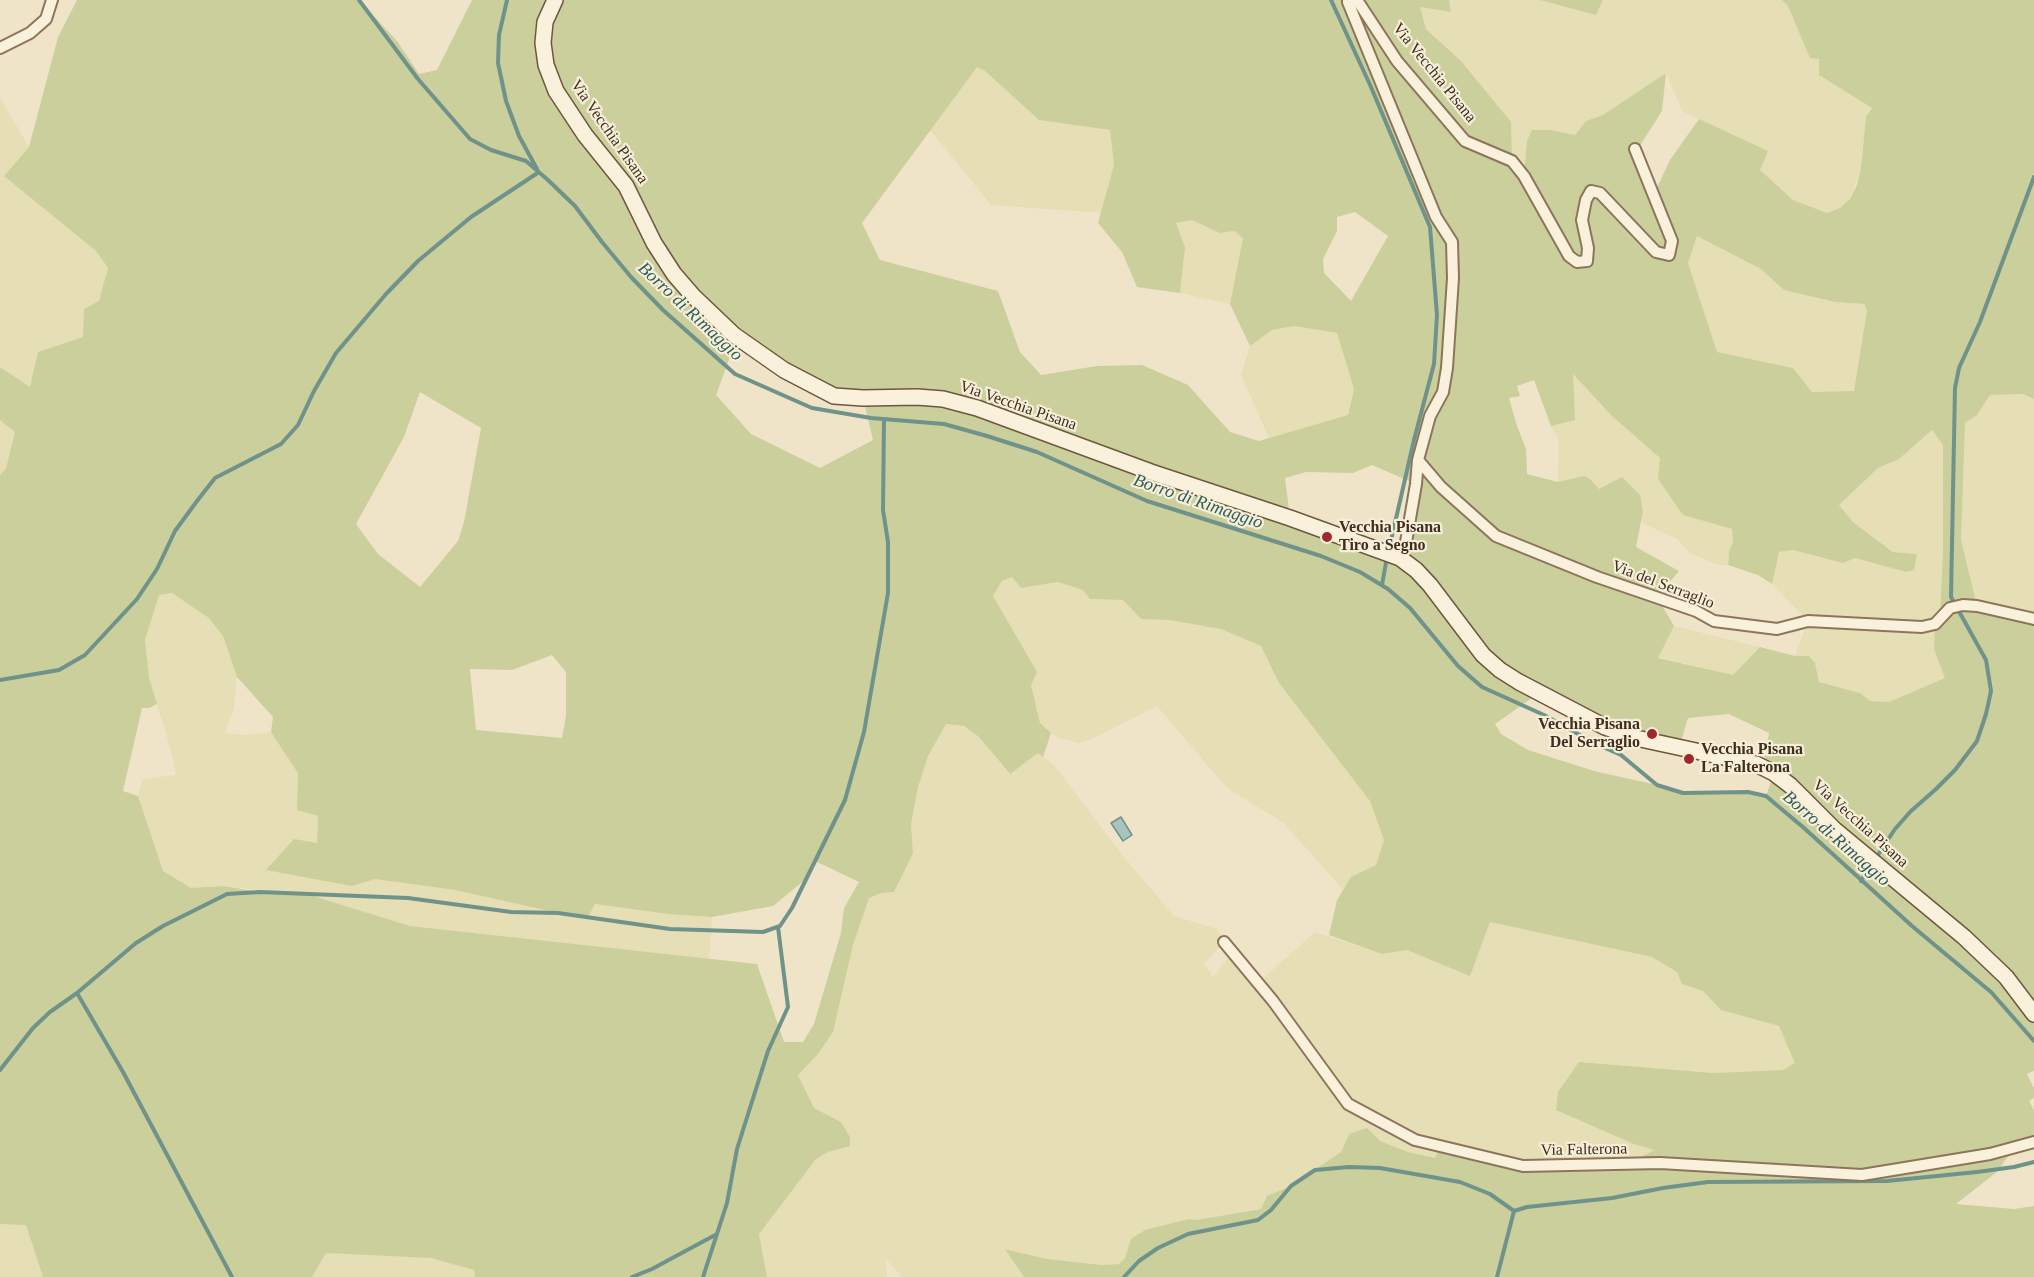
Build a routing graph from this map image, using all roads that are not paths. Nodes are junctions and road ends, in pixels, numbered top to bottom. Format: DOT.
graph roads {
  1 [pos="52,0"];
  2 [pos="555,0"];
  3 [pos="1351,0"];
  4 [pos="0,48"];
  5 [pos="1635,149"];
  6 [pos="1418,460"];
  7 [pos="1400,558"];
  8 [pos="2034,619"];
  9 [pos="1224,942"];
  10 [pos="2034,1014"];
  11 [pos="2034,1142"];
  1 -- 4 [label="street"];
  2 -- 7 [label="main road, Via Vecchia Pisana"];
  3 -- 5 [label="street, Via Vecchia Pisana"];
  3 -- 6 [label="street, Via Vecchia Pisana"];
  6 -- 7 [label="street, Via Vecchia Pisana"];
  6 -- 8 [label="street, Via del Serraglio"];
  7 -- 10 [label="main road, Via Vecchia Pisana"];
  9 -- 11 [label="street, Via Falterona"];
}
